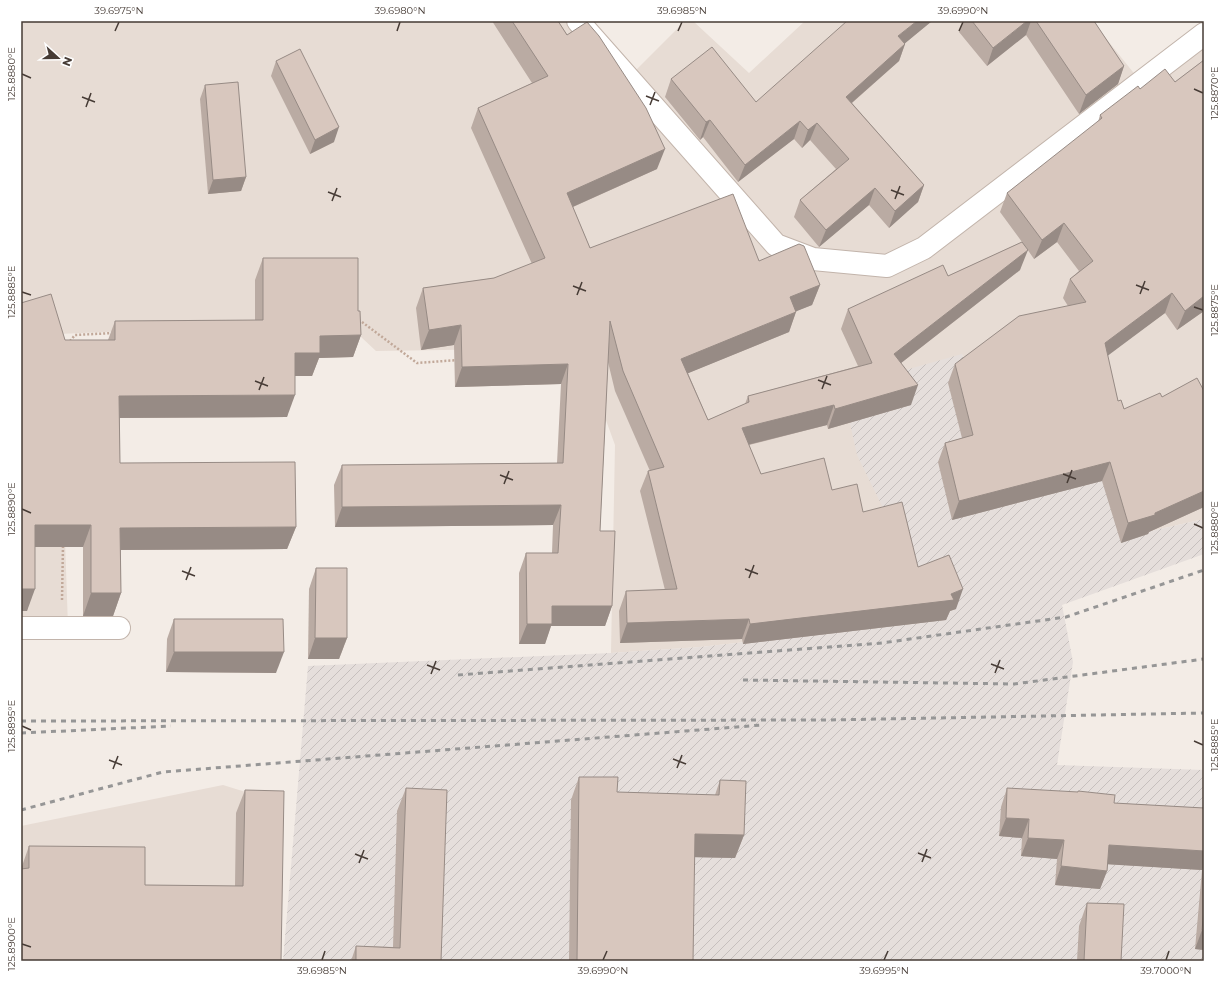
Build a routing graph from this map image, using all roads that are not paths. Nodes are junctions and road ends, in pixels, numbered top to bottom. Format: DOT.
graph roads {
  1 [pos="578,21"];
  2 [pos="1204,34"];
  3 [pos="21,628"];
  4 [pos="119,628"];
  1 -- 2 [label="street"];
  3 -- 4 [label="street"];
}
